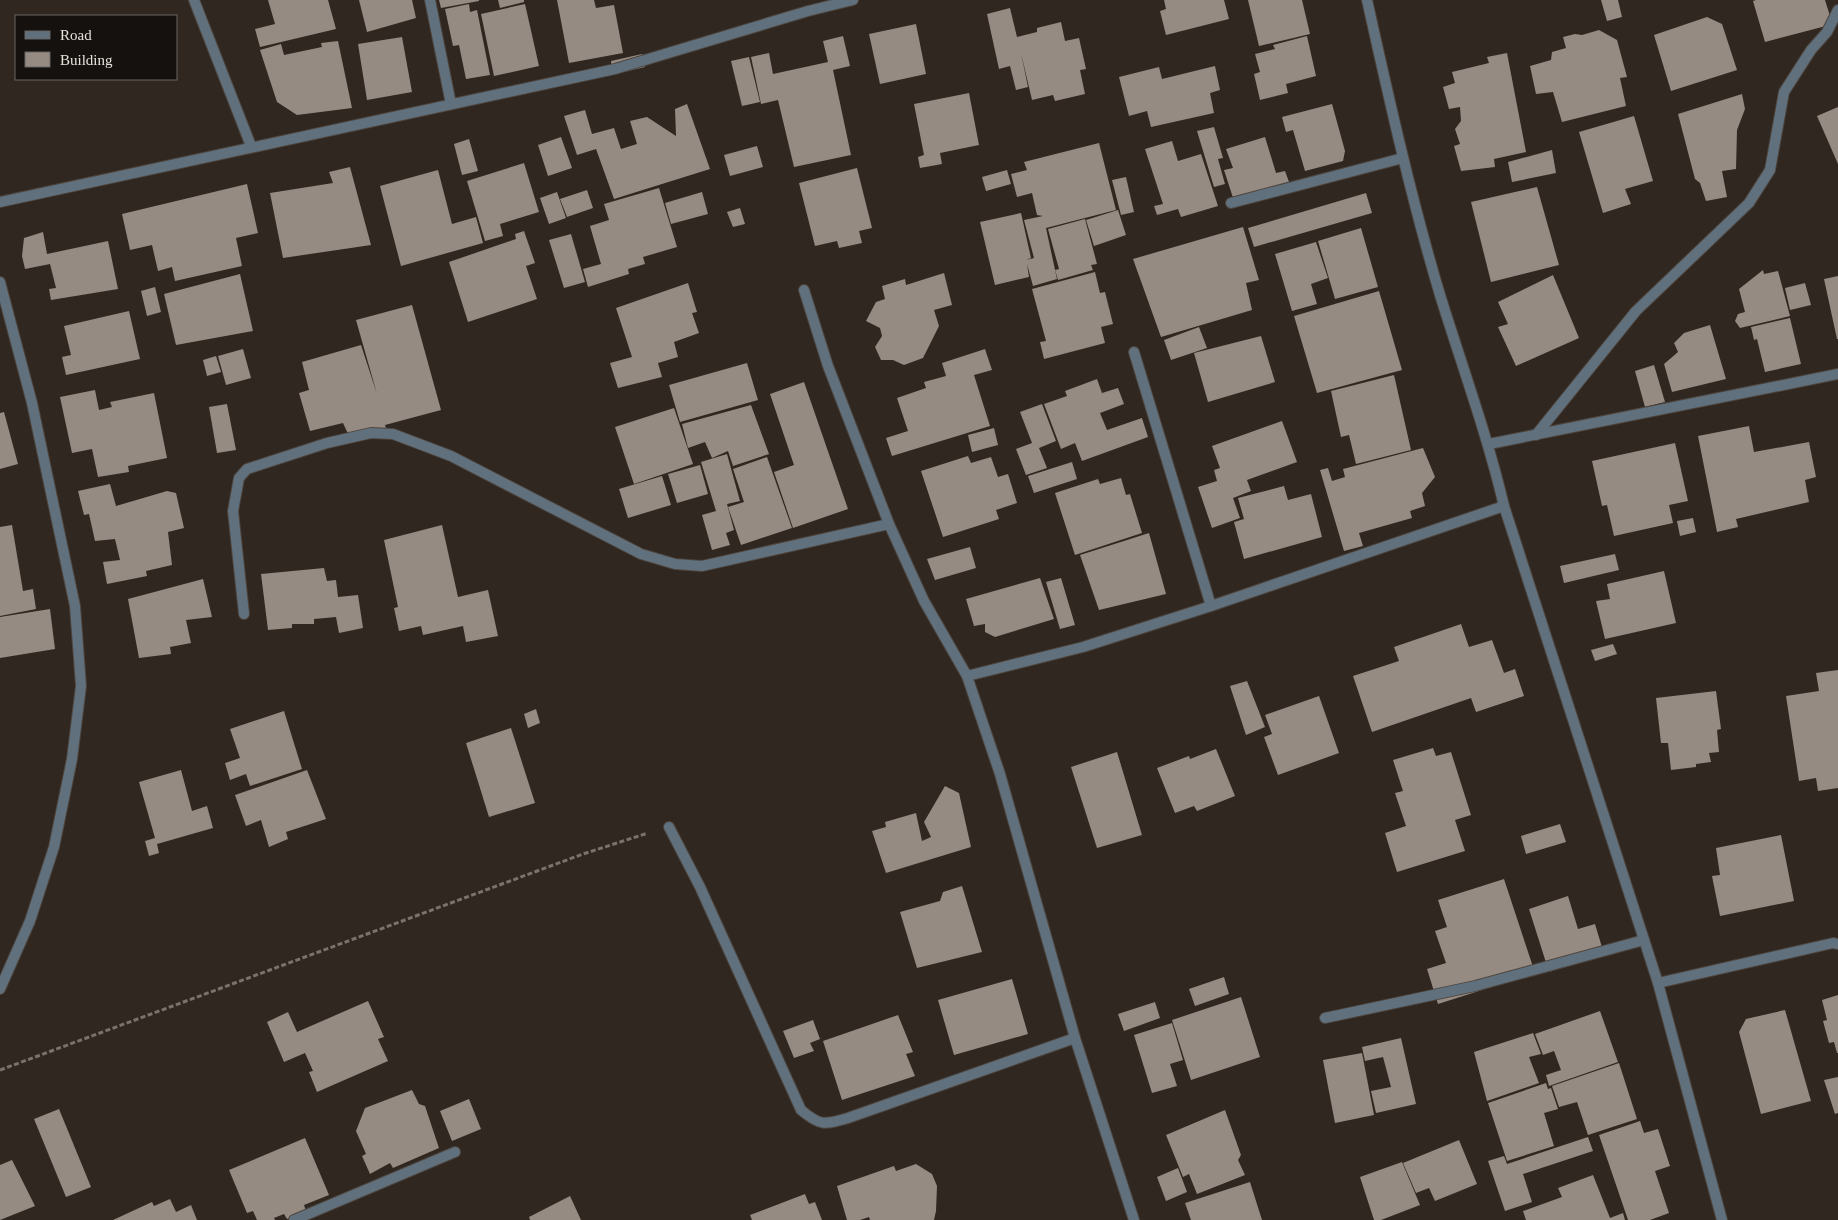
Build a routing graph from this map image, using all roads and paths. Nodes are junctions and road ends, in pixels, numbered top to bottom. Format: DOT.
graph roads {
  1 [pos="194,0"];
  2 [pos="430,0"];
  3 [pos="853,0"];
  4 [pos="1367,0"];
  5 [pos="1838,10"];
  6 [pos="1833,32"];
  7 [pos="451,104"];
  8 [pos="251,146"];
  9 [pos="1403,158"];
  10 [pos="0,202"];
  11 [pos="1231,203"];
  12 [pos="0,282"];
  13 [pos="804,290"];
  14 [pos="1134,352"];
  15 [pos="1838,374"];
  16 [pos="1536,435"];
  17 [pos="1489,444"];
  18 [pos="1504,506"];
  19 [pos="889,524"];
  20 [pos="1211,606"];
  21 [pos="244,614"];
  22 [pos="967,676"];
  23 [pos="668,827"];
  24 [pos="1644,940"];
  25 [pos="1838,944"];
  26 [pos="1658,983"];
  27 [pos="0,989"];
  28 [pos="1325,1018"];
  29 [pos="1075,1038"];
  30 [pos="0,1070"];
  31 [pos="455,1152"];
  32 [pos="294,1220"];
  33 [pos="1134,1220"];
  34 [pos="1722,1220"];
  1 -- 8 [label="street"];
  2 -- 7 [label="street"];
  3 -- 7 [label="street"];
  4 -- 9 [label="street"];
  5 -- 6 [label="street"];
  6 -- 16 [label="street"];
  7 -- 8 [label="street"];
  8 -- 10 [label="street"];
  9 -- 11 [label="street"];
  9 -- 17 [label="street"];
  12 -- 27 [label="street"];
  13 -- 19 [label="street"];
  14 -- 20 [label="street"];
  15 -- 16 [label="street"];
  16 -- 17 [label="street"];
  17 -- 18 [label="street"];
  18 -- 20 [label="street"];
  18 -- 24 [label="street"];
  19 -- 21 [label="street"];
  19 -- 22 [label="street"];
  20 -- 22 [label="street"];
  22 -- 29 [label="street"];
  23 -- 29 [label="street"];
  23 -- 30 [label="path"];
  24 -- 26 [label="street"];
  24 -- 28 [label="street"];
  25 -- 26 [label="street"];
  26 -- 34 [label="street"];
  29 -- 33 [label="street"];
  31 -- 32 [label="street"];
}
